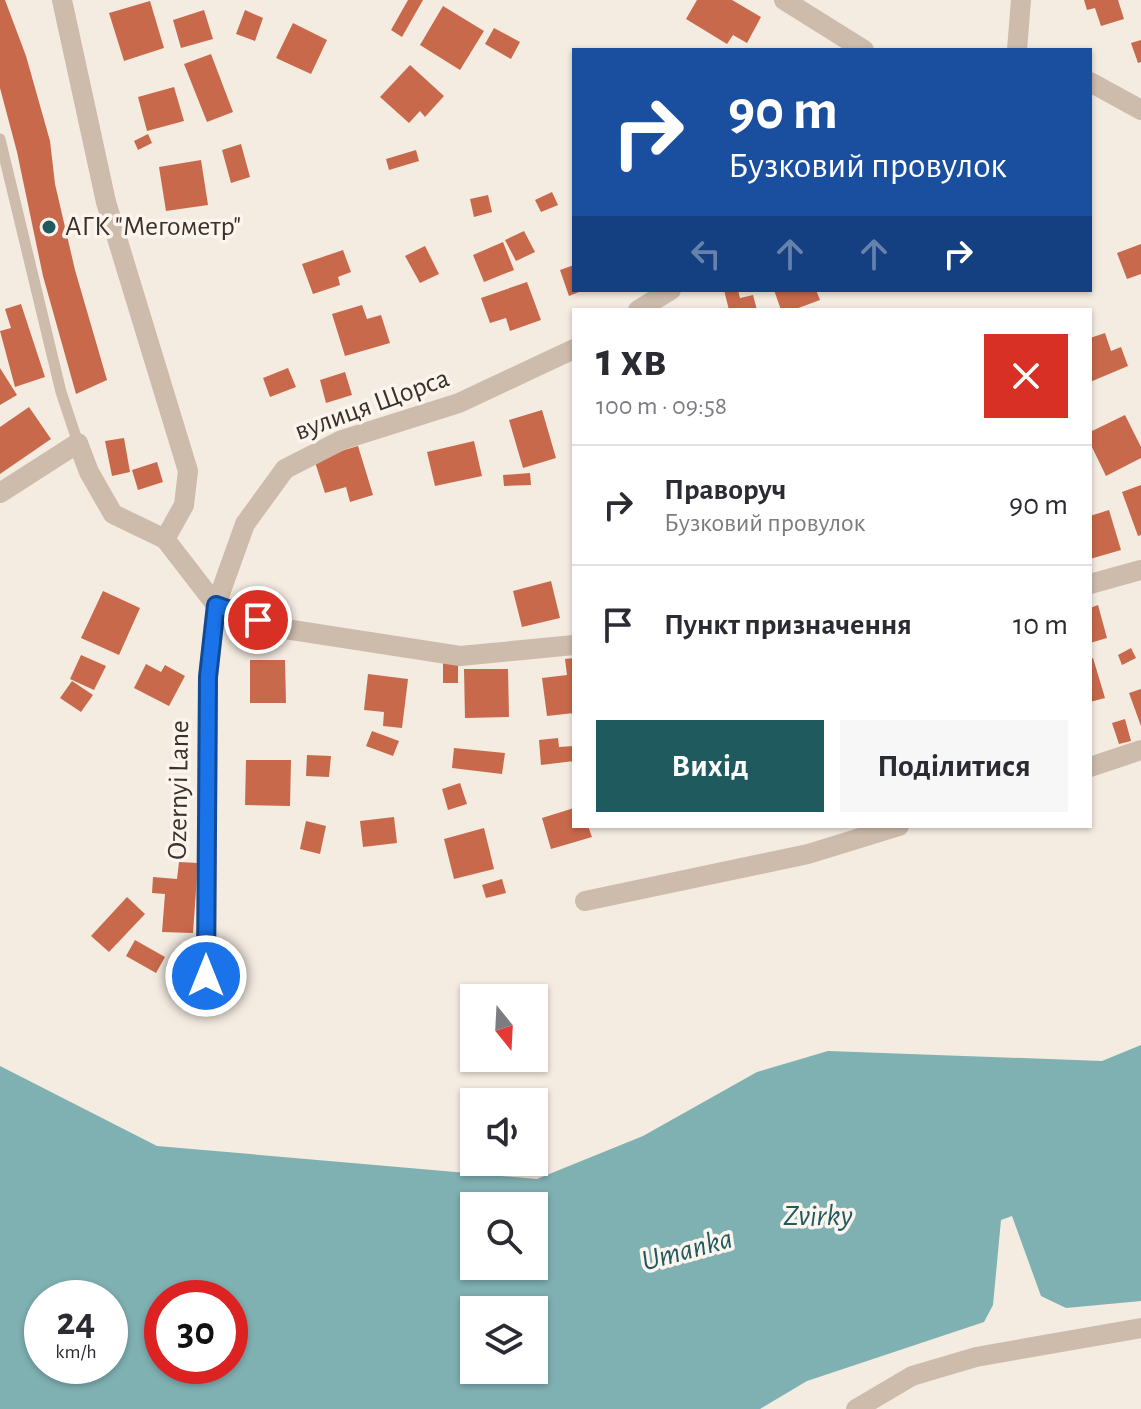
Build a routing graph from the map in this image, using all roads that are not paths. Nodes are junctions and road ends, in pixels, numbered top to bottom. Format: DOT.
graph roads {
  1 [pos="62,0"];
  2 [pos="784,0"];
  3 [pos="1021,0"];
  4 [pos="861,48"];
  5 [pos="1020,48"];
  6 [pos="1092,83"];
  7 [pos="1141,110"];
  8 [pos="0,139"];
  9 [pos="668,292"];
  10 [pos="641,308"];
  11 [pos="572,350"];
  12 [pos="78,443"];
  13 [pos="0,493"];
  14 [pos="165,539"];
  15 [pos="1141,570"];
  16 [pos="1092,583"];
  17 [pos="216,605"];
  18 [pos="572,645"];
  19 [pos="1141,750"];
  20 [pos="1092,766"];
  21 [pos="892,828"];
  22 [pos="585,901"];
  23 [pos="206,976"];
  24 [pos="1141,1328"];
  25 [pos="856,1409"];
  1 -- 14 [label="street"];
  2 -- 4 [label="street"];
  3 -- 5 [label="street"];
  6 -- 7 [label="street"];
  8 -- 12 [label="lane"];
  9 -- 10 [label="street"];
  11 -- 17 [label="street, вулиця Щорса"];
  12 -- 13 [label="street"];
  12 -- 14 [label="street"];
  14 -- 17 [label="street"];
  15 -- 16 [label="street"];
  17 -- 18 [label="street"];
  17 -- 23 [label="street, Ozernyi Lane"];
  19 -- 20 [label="street"];
  21 -- 22 [label="street"];
  24 -- 25 [label="street"];
}
